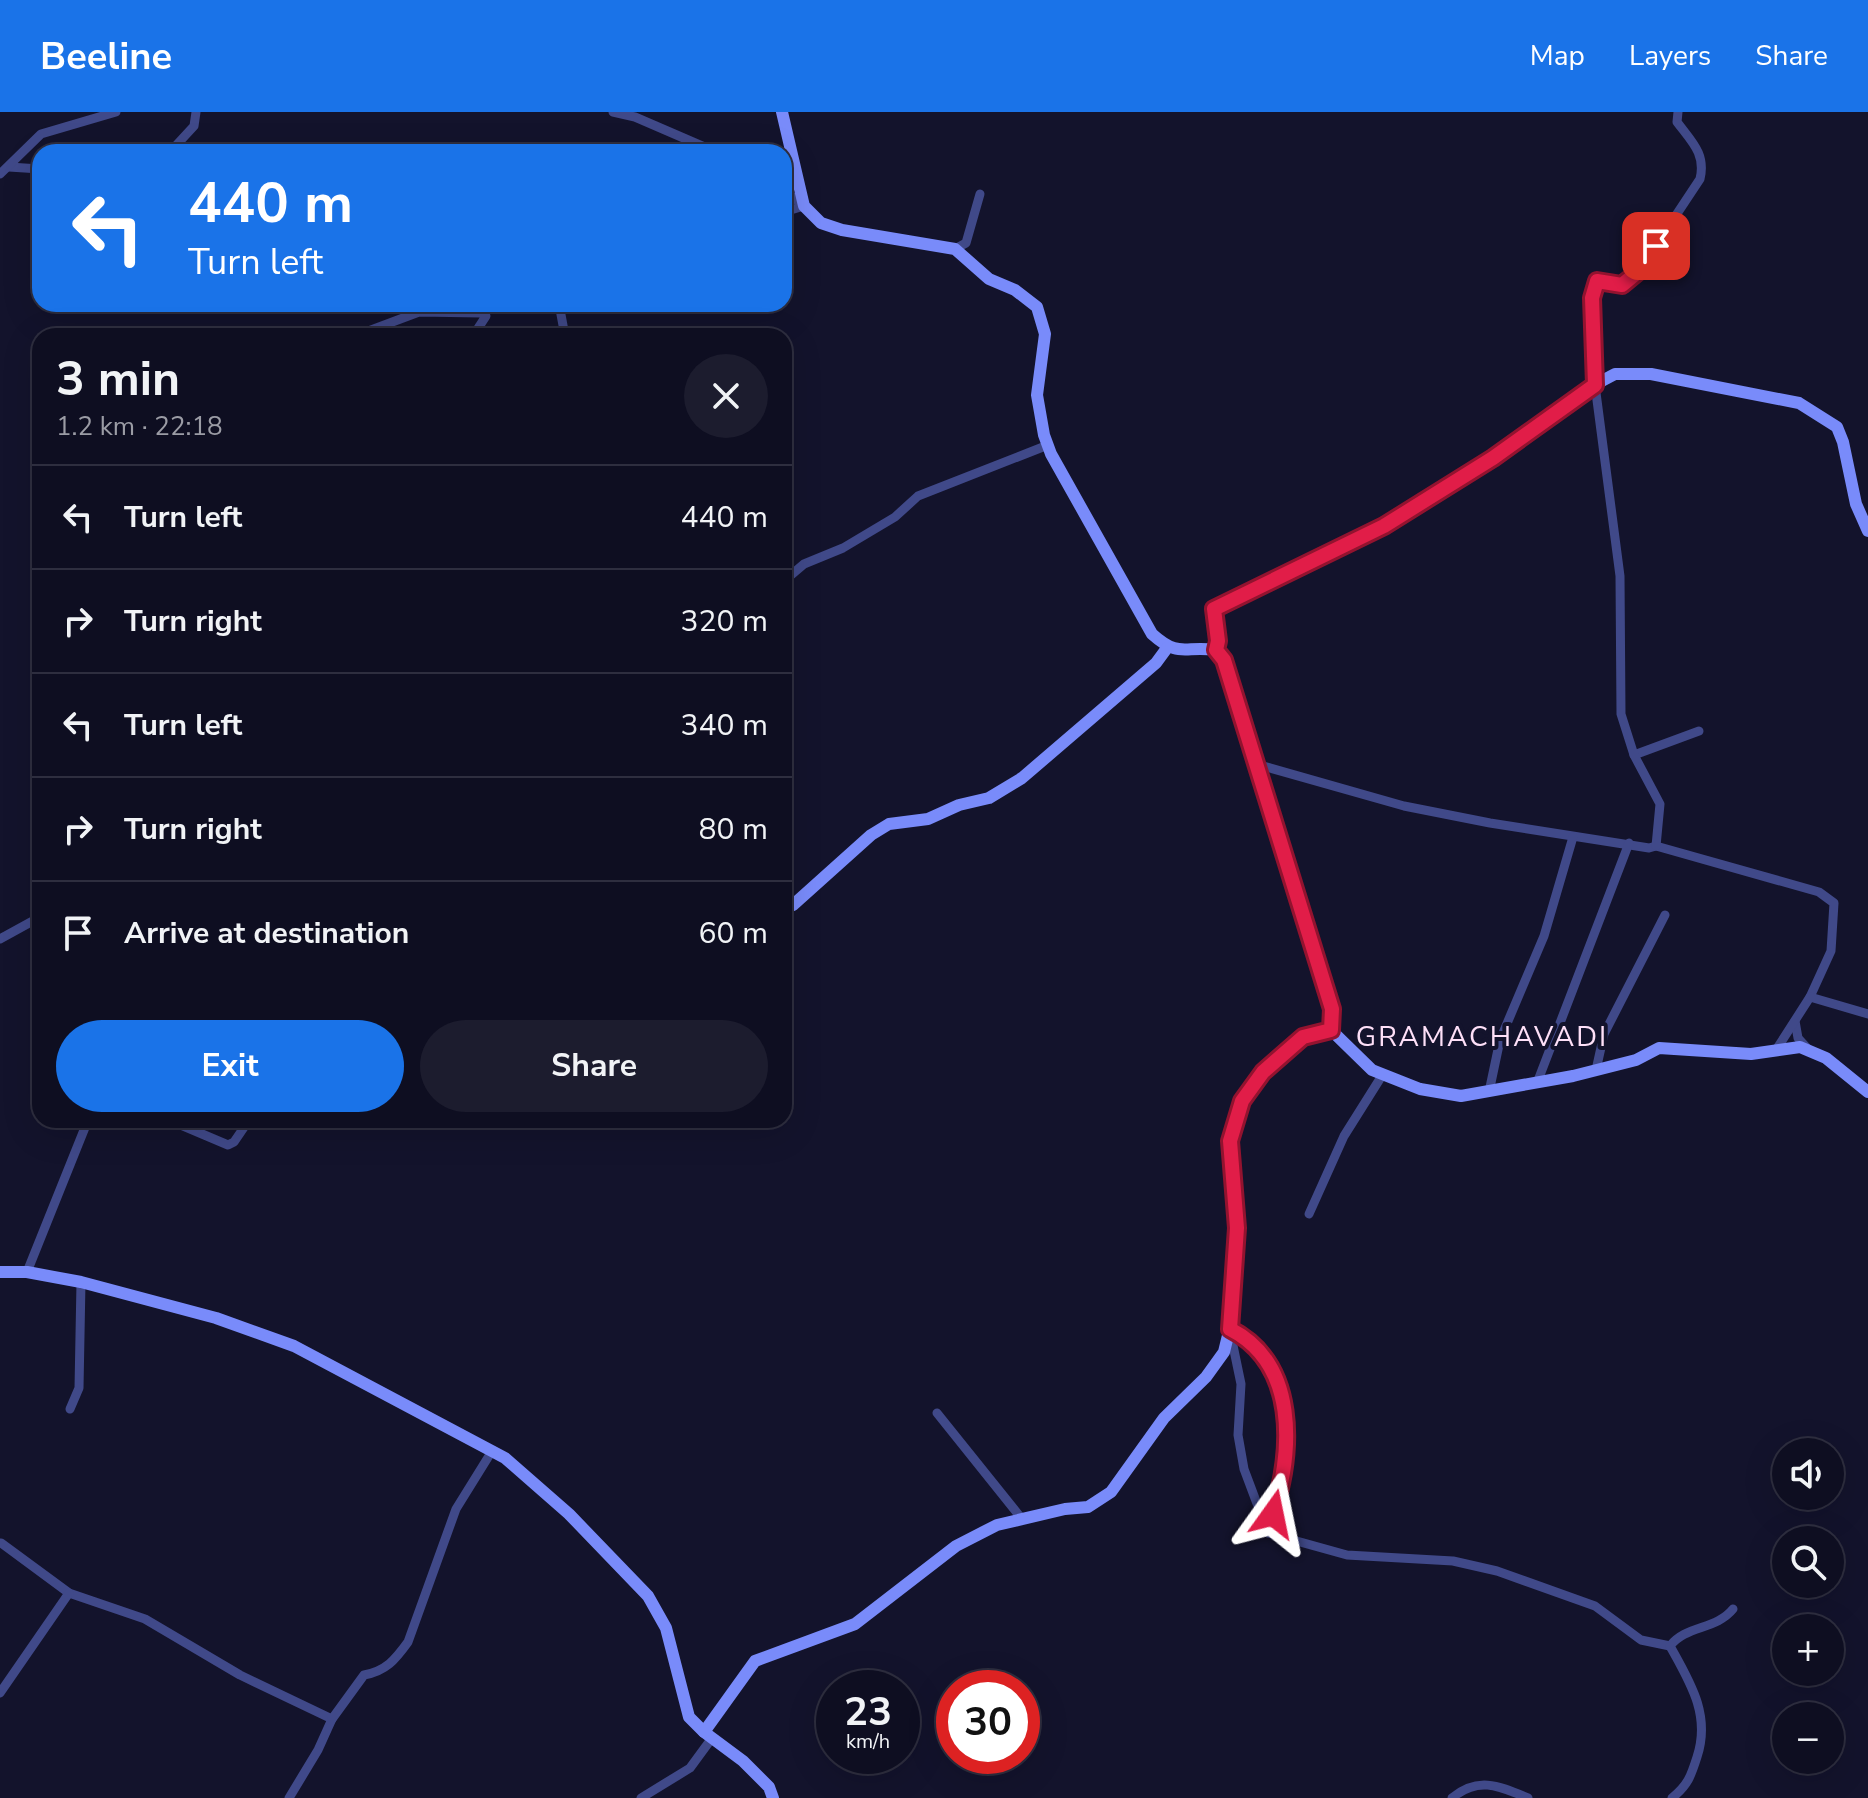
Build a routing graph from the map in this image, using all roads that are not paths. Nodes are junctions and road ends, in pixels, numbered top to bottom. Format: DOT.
graph roads {
  1 [pos="116,112"];
  2 [pos="196,112"];
  3 [pos="613,112"];
  4 [pos="782,112"];
  5 [pos="1678,112"];
  6 [pos="177,144"];
  7 [pos="697,144"];
  8 [pos="789,144"];
  9 [pos="792,155"];
  10 [pos="9,167"];
  11 [pos="32,168"];
  12 [pos="0,174"];
  13 [pos="980,194"];
  14 [pos="792,196"];
  15 [pos="804,206"];
  16 [pos="792,210"];
  17 [pos="955,249"];
  18 [pos="419,312"];
  19 [pos="419,312"];
  20 [pos="481,313"];
  21 [pos="376,328"];
  22 [pos="478,328"];
  23 [pos="1595,385"];
  24 [pos="1048,445"];
  25 [pos="1868,531"];
  26 [pos="792,574"];
  27 [pos="1167,648"];
  28 [pos="1216,650"];
  29 [pos="1699,731"];
  30 [pos="1634,755"];
  31 [pos="1256,764"];
  32 [pos="1573,837"];
  33 [pos="1629,843"];
  34 [pos="1656,846"];
  35 [pos="792,905"];
  36 [pos="1665,915"];
  37 [pos="32,921"];
  38 [pos="0,939"];
  39 [pos="1810,997"];
  40 [pos="1868,1014"];
  41 [pos="1795,1021"];
  42 [pos="1331,1030"];
  43 [pos="1776,1050"];
  44 [pos="1810,1051"];
  45 [pos="1596,1070"];
  46 [pos="1383,1074"];
  47 [pos="1537,1083"];
  48 [pos="1489,1092"];
  49 [pos="1868,1092"];
  50 [pos="85,1128"];
  51 [pos="188,1128"];
  52 [pos="244,1128"];
  53 [pos="1309,1214"];
  54 [pos="0,1272"];
  55 [pos="27,1272"];
  56 [pos="81,1282"];
  57 [pos="1230,1329"];
  58 [pos="70,1409"];
  59 [pos="937,1413"];
  60 [pos="492,1451"];
  61 [pos="1022,1519"];
  62 [pos="1268,1533"];
  63 [pos="1,1543"];
  64 [pos="69,1593"];
  65 [pos="1733,1609"];
  66 [pos="1670,1646"];
  67 [pos="0,1693"];
  68 [pos="332,1719"];
  69 [pos="708,1735"];
  70 [pos="289,1798"];
  71 [pos="641,1798"];
  72 [pos="773,1798"];
  73 [pos="1452,1798"];
  74 [pos="1528,1798"];
  75 [pos="1672,1798"];
  1 -- 10 [label="street"];
  2 -- 6 [label="street"];
  3 -- 7 [label="street"];
  4 -- 8 [label="main road"];
  5 -- 23 [label="street"];
  9 -- 15 [label="main road"];
  10 -- 11 [label="street"];
  10 -- 12 [label="street"];
  13 -- 17 [label="street"];
  14 -- 15 [label="street"];
  15 -- 16 [label="street"];
  15 -- 17 [label="main road"];
  17 -- 24 [label="main road"];
  18 -- 20 [label="street"];
  19 -- 21 [label="street"];
  20 -- 22 [label="street"];
  23 -- 25 [label="main road"];
  23 -- 28 [label="main road"];
  23 -- 30 [label="street"];
  24 -- 26 [label="street"];
  24 -- 27 [label="main road"];
  27 -- 28 [label="main road"];
  27 -- 35 [label="main road"];
  28 -- 31 [label="main road"];
  29 -- 30 [label="street"];
  30 -- 34 [label="street"];
  31 -- 32 [label="street"];
  31 -- 42 [label="main road"];
  32 -- 33 [label="street"];
  32 -- 48 [label="street"];
  33 -- 34 [label="street"];
  33 -- 47 [label="street"];
  34 -- 39 [label="street"];
  36 -- 45 [label="street"];
  37 -- 38 [label="street"];
  39 -- 40 [label="street"];
  39 -- 41 [label="street"];
  41 -- 43 [label="street"];
  41 -- 44 [label="street"];
  42 -- 46 [label="main road"];
  42 -- 57 [label="main road"];
  43 -- 44 [label="main road"];
  43 -- 45 [label="main road"];
  44 -- 49 [label="main road"];
  45 -- 47 [label="main road"];
  46 -- 48 [label="main road"];
  46 -- 53 [label="street"];
  47 -- 48 [label="main road"];
  50 -- 55 [label="street"];
  51 -- 52 [label="street"];
  54 -- 55 [label="main road"];
  55 -- 56 [label="main road"];
  56 -- 58 [label="street"];
  56 -- 60 [label="main road"];
  57 -- 61 [label="main road"];
  57 -- 62 [label="street"];
  57 -- 62 [label="street"];
  59 -- 61 [label="street"];
  60 -- 68 [label="street"];
  60 -- 69 [label="main road"];
  61 -- 69 [label="main road"];
  62 -- 66 [label="street"];
  63 -- 64 [label="street"];
  64 -- 67 [label="street"];
  64 -- 68 [label="street"];
  65 -- 66 [label="street"];
  66 -- 75 [label="street"];
  68 -- 70 [label="street"];
  69 -- 71 [label="street"];
  69 -- 72 [label="main road"];
  73 -- 74 [label="street"];
}
